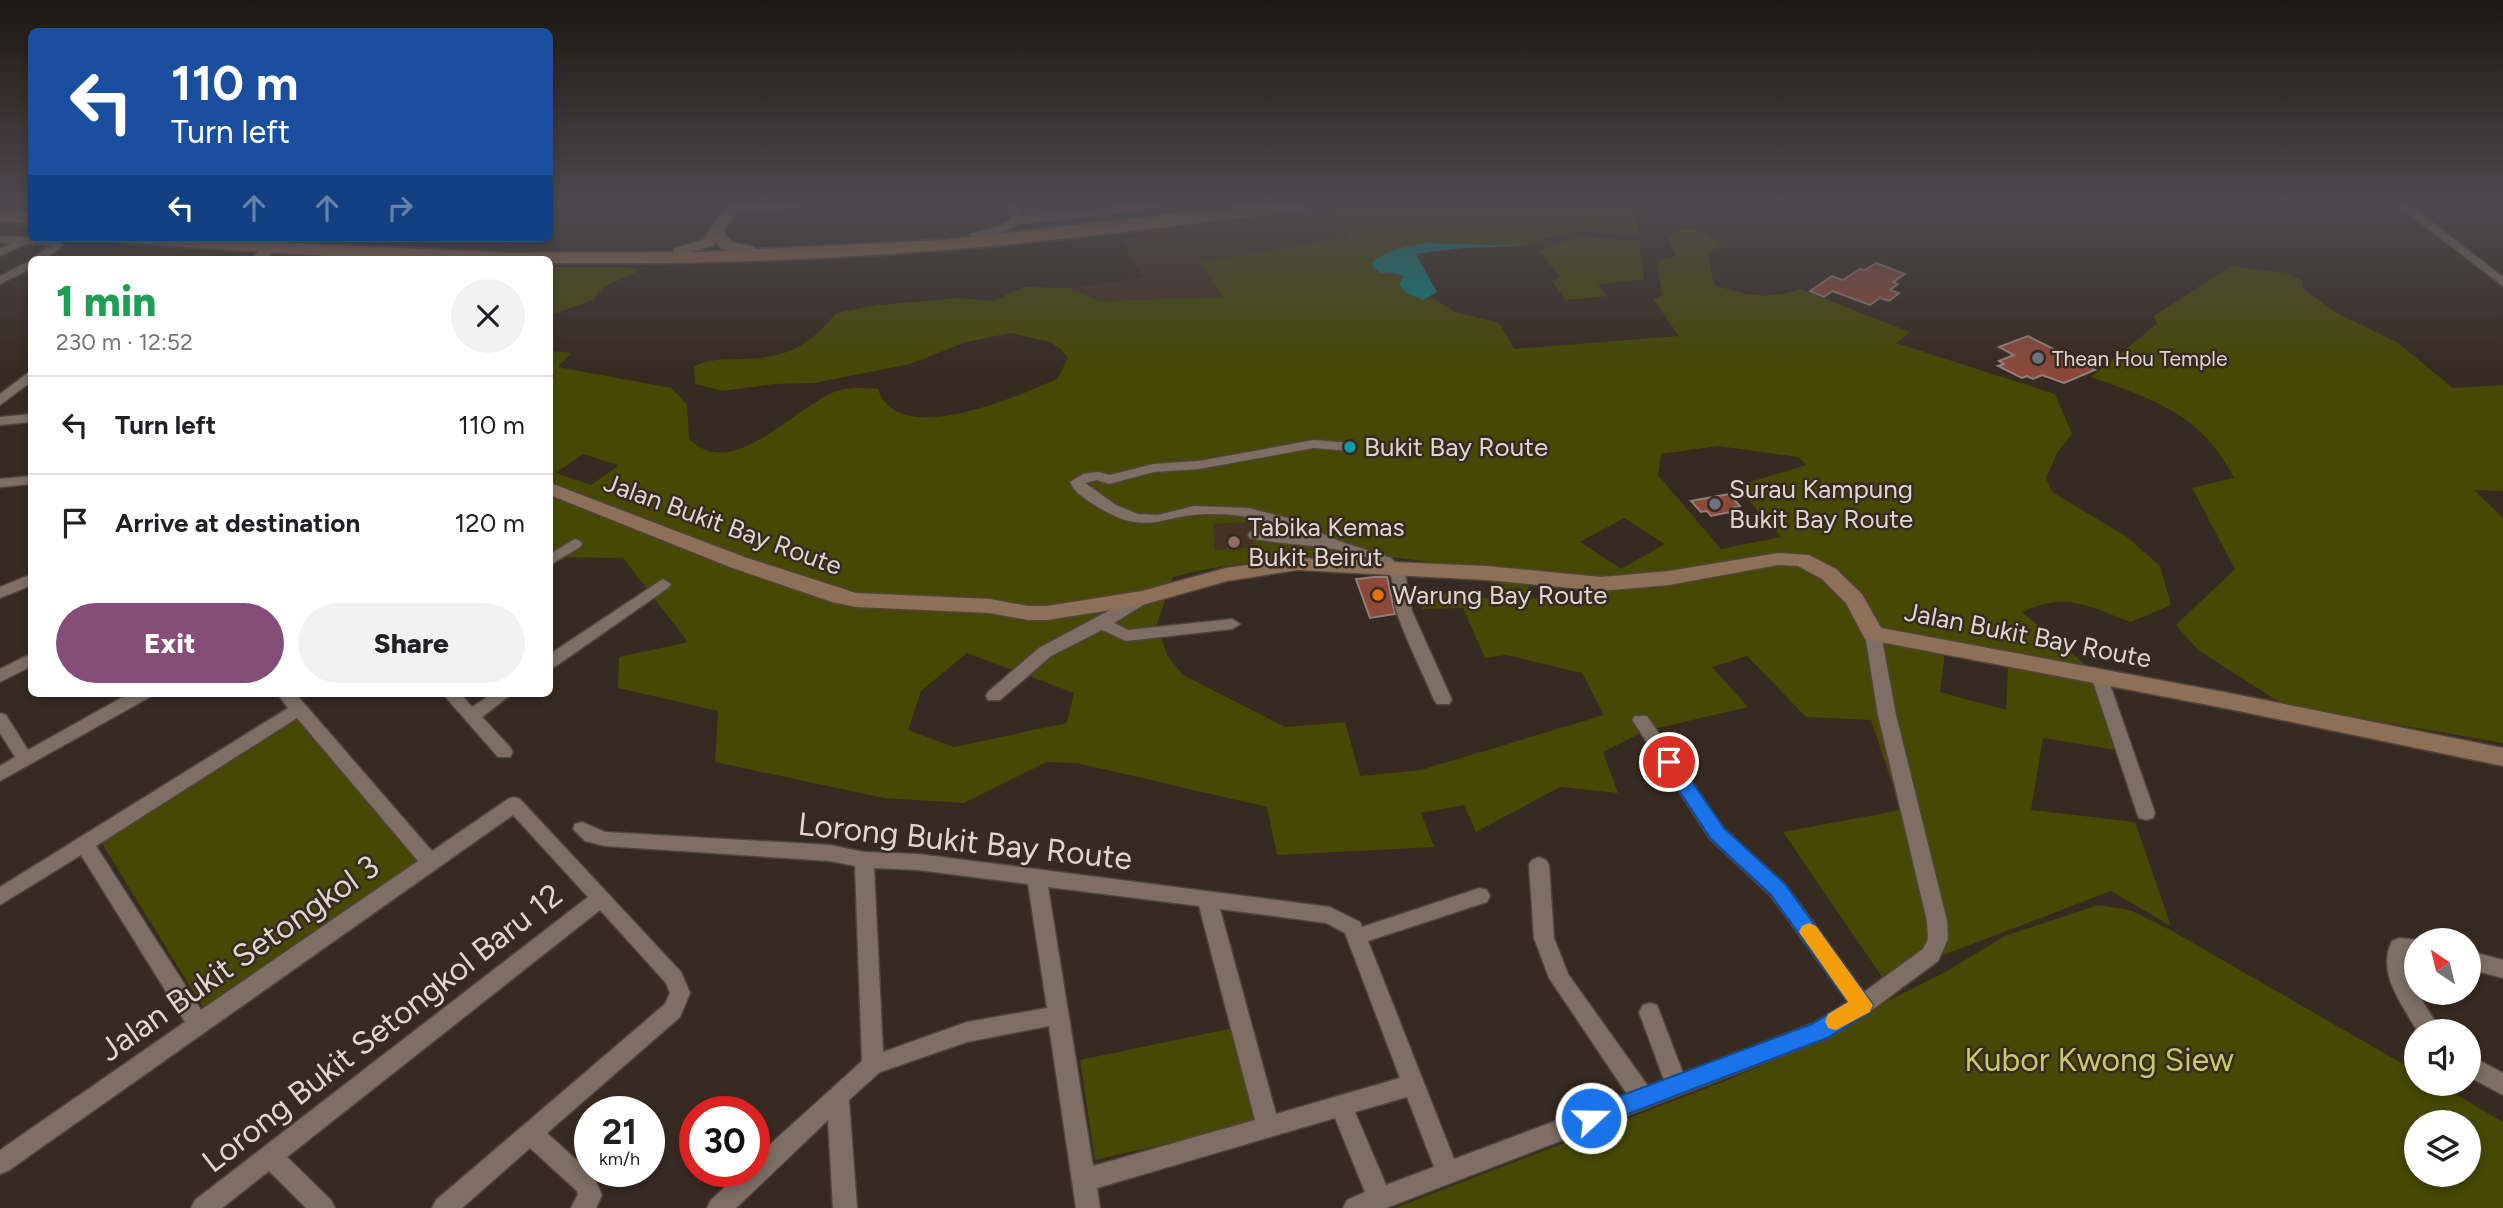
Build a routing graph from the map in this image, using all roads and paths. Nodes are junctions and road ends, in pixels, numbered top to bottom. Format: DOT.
graph roads {
  1 [pos="2474,260"];
  2 [pos="28,265"];
  3 [pos="0,281"];
  4 [pos="2503,283"];
  5 [pos="28,377"];
  6 [pos="0,401"];
  7 [pos="28,418"];
  8 [pos="0,421"];
  9 [pos="1350,446"];
  10 [pos="28,480"];
  11 [pos="0,483"];
  12 [pos="553,490"];
  13 [pos="1255,535"];
  14 [pos="575,544"];
  15 [pos="1333,544"];
  16 [pos="553,558"];
  17 [pos="1394,568"];
  18 [pos="28,581"];
  19 [pos="663,584"];
  20 [pos="0,593"];
  21 [pos="1142,598"];
  22 [pos="1102,623"];
  23 [pos="1232,624"];
  24 [pos="1873,634"];
  25 [pos="553,660"];
  26 [pos="28,661"];
  27 [pos="0,676"];
  28 [pos="2099,676"];
  29 [pos="994,696"];
  30 [pos="137,697"];
  31 [pos="288,697"];
  32 [pos="454,697"];
  33 [pos="499,697"];
  34 [pos="1443,700"];
  35 [pos="299,709"];
  36 [pos="471,716"];
  37 [pos="0,719"];
  38 [pos="1642,720"];
  39 [pos="504,752"];
  40 [pos="2503,757"];
  41 [pos="25,759"];
  42 [pos="0,774"];
  43 [pos="2146,813"];
  44 [pos="582,829"];
  45 [pos="85,845"];
  46 [pos="864,860"];
  47 [pos="431,863"];
  48 [pos="1539,864"];
  49 [pos="1037,877"];
  50 [pos="1480,896"];
  51 [pos="0,897"];
  52 [pos="601,898"];
  53 [pos="1208,898"];
  54 [pos="1349,929"];
  55 [pos="2404,947"];
  56 [pos="2482,963"];
  57 [pos="2503,969"];
  58 [pos="2404,986"];
  59 [pos="1862,1005"];
  60 [pos="1650,1012"];
  61 [pos="1058,1016"];
  62 [pos="200,1025"];
  63 [pos="873,1065"];
  64 [pos="2481,1072"];
  65 [pos="1413,1085"];
  66 [pos="1677,1085"];
  67 [pos="2503,1085"];
  68 [pos="838,1096"];
  69 [pos="1643,1098"];
  70 [pos="1341,1106"];
  71 [pos="1268,1126"];
  72 [pos="531,1133"];
  73 [pos="270,1156"];
  74 [pos="0,1163"];
  75 [pos="1448,1173"];
  76 [pos="1084,1180"];
  77 [pos="1380,1199"];
  78 [pos="202,1208"];
  79 [pos="323,1208"];
  80 [pos="444,1208"];
  81 [pos="583,1208"];
  82 [pos="719,1208"];
  83 [pos="845,1208"];
  84 [pos="1088,1208"];
  85 [pos="1355,1208"];
  1 -- 4 [label="street"];
  2 -- 3 [label="street"];
  5 -- 6 [label="street"];
  7 -- 8 [label="street"];
  9 -- 15 [label="street"];
  10 -- 11 [label="street"];
  12 -- 21 [label="street, Jalan Bukit Bay Route"];
  13 -- 15 [label="street"];
  14 -- 16 [label="street"];
  15 -- 17 [label="street"];
  17 -- 21 [label="street, Jalan Bukit Bay Route"];
  17 -- 24 [label="street, Jalan Bukit Bay Route"];
  17 -- 34 [label="street"];
  18 -- 20 [label="street"];
  19 -- 25 [label="street"];
  21 -- 22 [label="street"];
  22 -- 23 [label="street"];
  22 -- 29 [label="street"];
  24 -- 28 [label="street, Jalan Bukit Bay Route"];
  24 -- 59 [label="street"];
  26 -- 27 [label="street"];
  28 -- 40 [label="street, Jalan Bukit Bay Route"];
  28 -- 43 [label="street"];
  30 -- 41 [label="street"];
  31 -- 35 [label="street"];
  32 -- 36 [label="street"];
  33 -- 36 [label="street"];
  35 -- 45 [label="street"];
  35 -- 47 [label="street"];
  36 -- 39 [label="street"];
  37 -- 41 [label="street"];
  38 -- 59 [label="street"];
  41 -- 42 [label="street"];
  44 -- 46 [label="street, Lorong Bukit Bay Route"];
  45 -- 51 [label="street"];
  45 -- 62 [label="street"];
  46 -- 49 [label="street, Lorong Bukit Bay Route"];
  46 -- 63 [label="street"];
  47 -- 52 [label="street, Jalan Bukit Setongkol 3"];
  47 -- 62 [label="street, Jalan Bukit Setongkol 3"];
  48 -- 69 [label="street"];
  49 -- 53 [label="street, Lorong Bukit Bay Route"];
  49 -- 61 [label="street"];
  50 -- 54 [label="street"];
  52 -- 72 [label="street"];
  52 -- 73 [label="street, Lorong Bukit Setongkol Baru 12"];
  53 -- 54 [label="street, Lorong Bukit Bay Route"];
  53 -- 71 [label="street"];
  54 -- 65 [label="street"];
  55 -- 58 [label="street"];
  56 -- 57 [label="street"];
  59 -- 66 [label="street"];
  60 -- 66 [label="street"];
  61 -- 63 [label="street"];
  61 -- 76 [label="street"];
  62 -- 74 [label="street, Jalan Bukit Setongkol 3"];
  63 -- 68 [label="street"];
  64 -- 67 [label="street"];
  65 -- 70 [label="street"];
  65 -- 75 [label="street"];
  66 -- 69 [label="street"];
  68 -- 82 [label="street"];
  68 -- 83 [label="street"];
  69 -- 75 [label="street"];
  70 -- 71 [label="street"];
  70 -- 77 [label="street"];
  71 -- 76 [label="street"];
  72 -- 80 [label="street"];
  72 -- 81 [label="street"];
  73 -- 78 [label="street, Lorong Bukit Setongkol Baru 12"];
  73 -- 79 [label="street"];
  75 -- 77 [label="street"];
  76 -- 84 [label="street"];
  77 -- 85 [label="street"];
}
